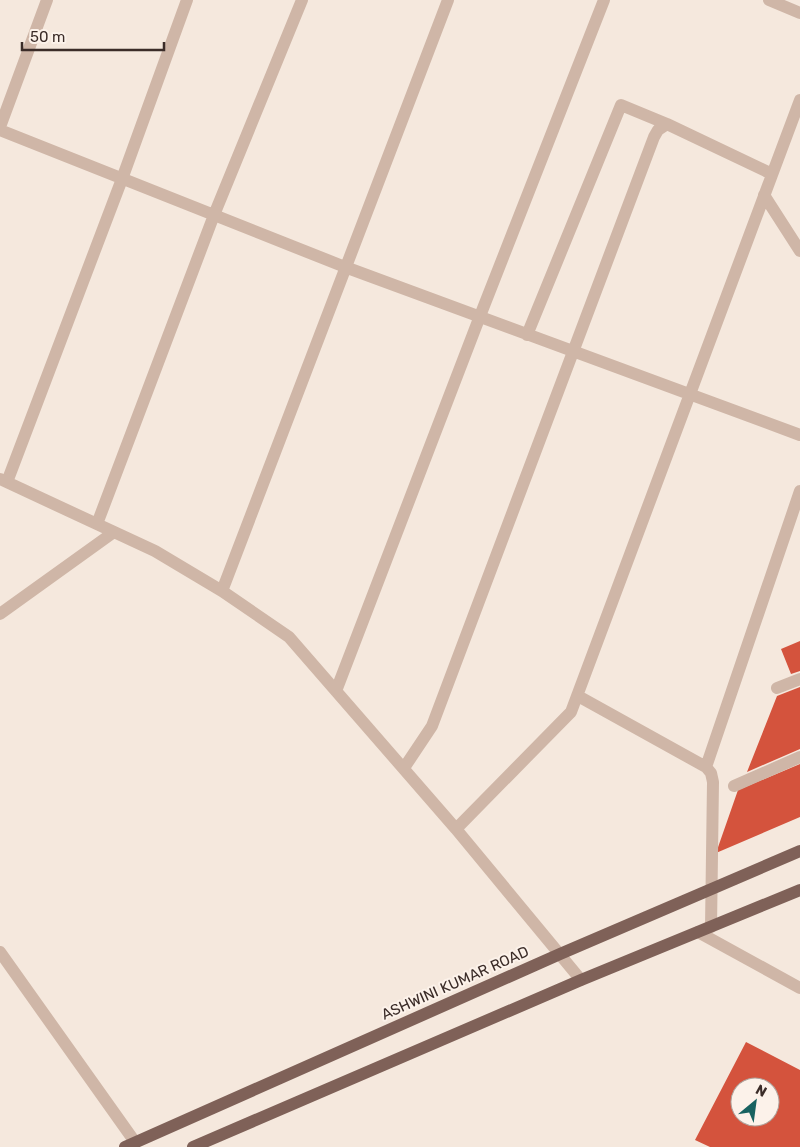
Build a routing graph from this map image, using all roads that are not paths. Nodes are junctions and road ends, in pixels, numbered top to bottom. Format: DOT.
graph roads {
  1 [pos="47,0"];
  2 [pos="187,0"];
  3 [pos="302,0"];
  4 [pos="448,0"];
  5 [pos="604,0"];
  6 [pos="769,0"];
  7 [pos="800,13"];
  8 [pos="800,100"];
  9 [pos="667,124"];
  10 [pos="0,129"];
  11 [pos="772,174"];
  12 [pos="122,179"];
  13 [pos="764,195"];
  14 [pos="214,215"];
  15 [pos="800,251"];
  16 [pos="345,267"];
  17 [pos="480,316"];
  18 [pos="528,335"];
  19 [pos="572,350"];
  20 [pos="689,394"];
  21 [pos="800,435"];
  22 [pos="4,480"];
  23 [pos="800,491"];
  24 [pos="97,524"];
  25 [pos="114,532"];
  26 [pos="222,590"];
  27 [pos="0,614"];
  28 [pos="800,679"];
  29 [pos="777,688"];
  30 [pos="336,691"];
  31 [pos="578,696"];
  32 [pos="800,757"];
  33 [pos="706,767"];
  34 [pos="404,768"];
  35 [pos="734,786"];
  36 [pos="456,829"];
  37 [pos="800,851"];
  38 [pos="712,888"];
  39 [pos="800,890"];
  40 [pos="711,927"];
  41 [pos="698,932"];
  42 [pos="0,952"];
  43 [pos="560,954"];
  44 [pos="581,980"];
  45 [pos="800,988"];
  46 [pos="130,1145"];
  47 [pos="194,1147"];
  1 -- 10 [label="street"];
  2 -- 12 [label="street"];
  3 -- 14 [label="street"];
  4 -- 16 [label="street"];
  5 -- 17 [label="street"];
  6 -- 7 [label="street"];
  8 -- 11 [label="street"];
  9 -- 11 [label="street"];
  9 -- 18 [label="street"];
  9 -- 19 [label="street"];
  10 -- 12 [label="street"];
  11 -- 13 [label="street"];
  12 -- 14 [label="street"];
  12 -- 22 [label="street"];
  13 -- 15 [label="street"];
  13 -- 20 [label="street"];
  14 -- 16 [label="street"];
  14 -- 24 [label="street"];
  16 -- 17 [label="street"];
  16 -- 26 [label="street"];
  17 -- 18 [label="street"];
  17 -- 30 [label="street"];
  18 -- 19 [label="street"];
  19 -- 20 [label="street"];
  19 -- 34 [label="street"];
  20 -- 21 [label="street"];
  20 -- 31 [label="street"];
  22 -- 24 [label="street"];
  23 -- 33 [label="street"];
  24 -- 25 [label="street"];
  25 -- 26 [label="street"];
  25 -- 27 [label="street"];
  26 -- 30 [label="street"];
  28 -- 29 [label="street"];
  30 -- 34 [label="street"];
  31 -- 33 [label="street"];
  31 -- 36 [label="street"];
  32 -- 35 [label="street"];
  33 -- 38 [label="street"];
  34 -- 36 [label="street"];
  36 -- 43 [label="street"];
  37 -- 38 [label="main road, ASHWINI KUMAR ROAD"];
  38 -- 40 [label="street"];
  38 -- 43 [label="main road, ASHWINI KUMAR ROAD"];
  39 -- 40 [label="main road"];
  40 -- 41 [label="main road"];
  41 -- 44 [label="main road"];
  41 -- 45 [label="street"];
  42 -- 46 [label="street"];
  43 -- 44 [label="street"];
  43 -- 46 [label="main road, ASHWINI KUMAR ROAD"];
  44 -- 47 [label="main road"];
}
